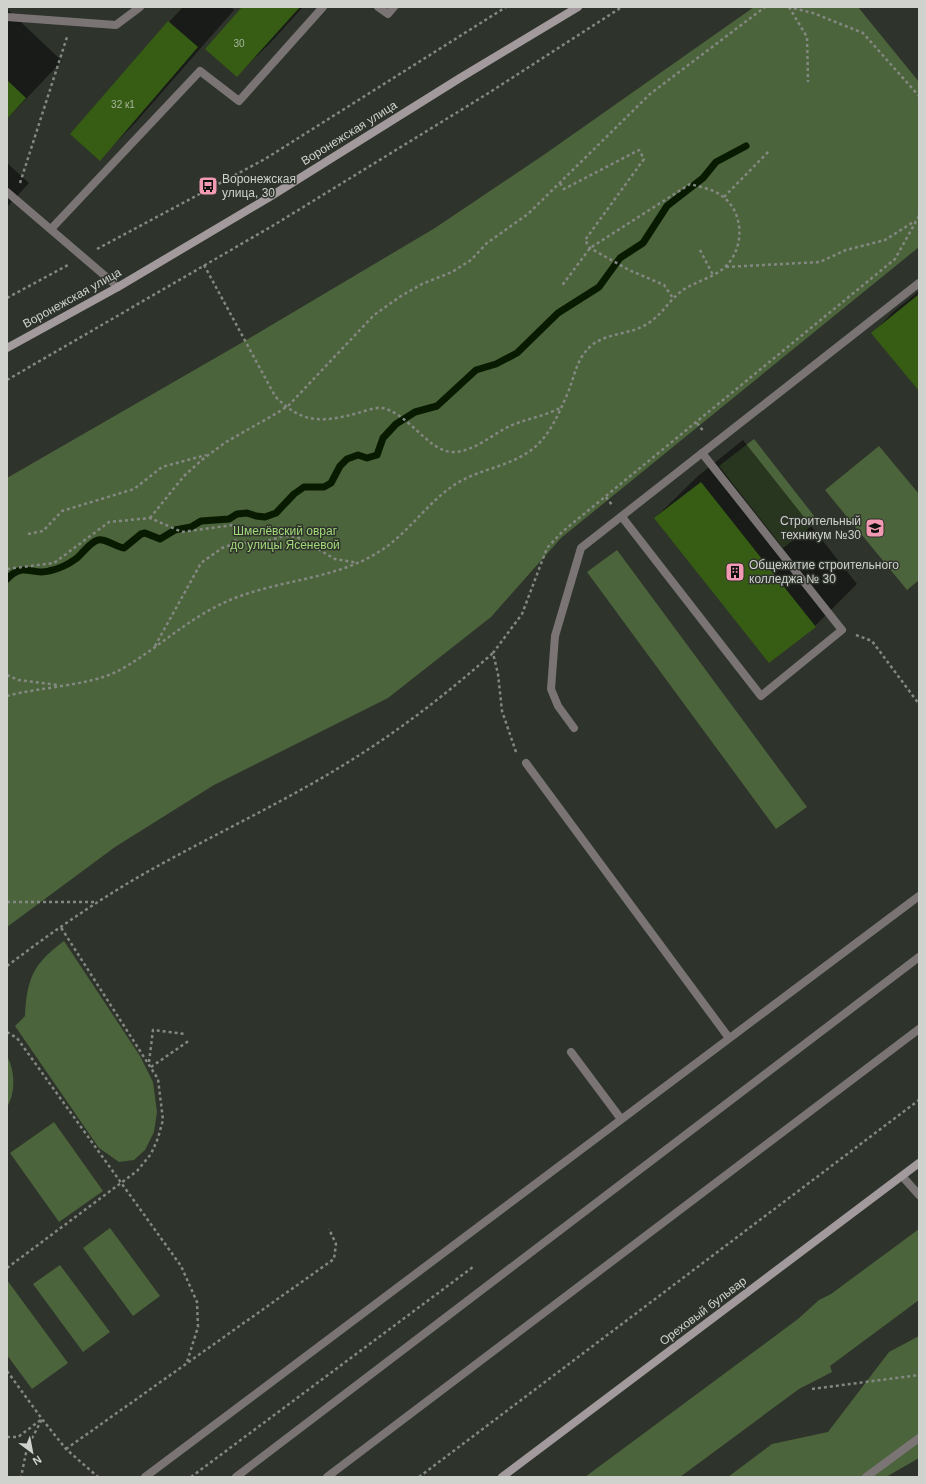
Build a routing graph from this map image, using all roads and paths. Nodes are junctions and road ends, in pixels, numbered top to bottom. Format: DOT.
graph roads {
  1 [pos="140,7"];
  2 [pos="323,7"];
  3 [pos="378,7"];
  4 [pos="394,7"];
  5 [pos="506,7"];
  6 [pos="578,7"];
  7 [pos="622,7"];
  8 [pos="765,7"];
  9 [pos="788,7"];
  10 [pos="7,17"];
  11 [pos="72,22"];
  12 [pos="808,82"];
  13 [pos="919,96"];
  14 [pos="770,150"];
  15 [pos="560,183"];
  16 [pos="7,192"];
  17 [pos="724,197"];
  18 [pos="15,199"];
  19 [pos="919,216"];
  20 [pos="916,221"];
  21 [pos="51,229"];
  22 [pos="590,248"];
  23 [pos="700,250"];
  24 [pos="83,257"];
  25 [pos="204,265"];
  26 [pos="725,267"];
  27 [pos="713,275"];
  28 [pos="919,283"];
  29 [pos="118,287"];
  30 [pos="561,287"];
  31 [pos="7,298"];
  32 [pos="673,298"];
  33 [pos="7,348"];
  34 [pos="7,380"];
  35 [pos="286,406"];
  36 [pos="561,408"];
  37 [pos="702,453"];
  38 [pos="209,454"];
  39 [pos="622,517"];
  40 [pos="150,518"];
  41 [pos="28,534"];
  42 [pos="236,543"];
  43 [pos="358,563"];
  44 [pos="7,569"];
  45 [pos="872,641"];
  46 [pos="154,647"];
  47 [pos="493,654"];
  48 [pos="7,675"];
  49 [pos="60,686"];
  50 [pos="7,696"];
  51 [pos="919,704"];
  52 [pos="574,728"];
  53 [pos="516,753"];
  54 [pos="526,763"];
  55 [pos="919,896"];
  56 [pos="7,902"];
  57 [pos="97,902"];
  58 [pos="60,926"];
  59 [pos="919,957"];
  60 [pos="7,966"];
  61 [pos="919,1030"];
  62 [pos="7,1032"];
  63 [pos="185,1034"];
  64 [pos="729,1038"];
  65 [pos="190,1040"];
  66 [pos="571,1052"];
  67 [pos="149,1062"];
  68 [pos="152,1067"];
  69 [pos="919,1100"];
  70 [pos="621,1119"];
  71 [pos="919,1163"];
  72 [pos="902,1176"];
  73 [pos="121,1183"];
  74 [pos="919,1195"];
  75 [pos="329,1229"];
  76 [pos="473,1267"];
  77 [pos="7,1268"];
  78 [pos="187,1362"];
  79 [pos="7,1371"];
  80 [pos="919,1375"];
  81 [pos="812,1389"];
  82 [pos="42,1420"];
  83 [pos="7,1437"];
  84 [pos="919,1438"];
  85 [pos="66,1449"];
  86 [pos="21,1477"];
  87 [pos="98,1477"];
  88 [pos="145,1477"];
  89 [pos="192,1477"];
  90 [pos="236,1477"];
  91 [pos="327,1477"];
  92 [pos="419,1477"];
  93 [pos="502,1477"];
  94 [pos="866,1477"];
  1 -- 11 [label="lane"];
  2 -- 21 [label="lane"];
  3 -- 4 [label="lane"];
  5 -- 24 [label="path"];
  6 -- 29 [label="street, Воронежская улица"];
  7 -- 25 [label="path"];
  8 -- 15 [label="path"];
  9 -- 12 [label="path"];
  9 -- 13 [label="path"];
  10 -- 11 [label="lane"];
  11 -- 18 [label="path"];
  14 -- 17 [label="path"];
  15 -- 22 [label="path"];
  15 -- 35 [label="path"];
  16 -- 18 [label="lane"];
  17 -- 22 [label="path"];
  17 -- 26 [label="path"];
  18 -- 21 [label="lane"];
  19 -- 20 [label="path"];
  20 -- 26 [label="path"];
  20 -- 47 [label="path"];
  21 -- 24 [label="lane"];
  22 -- 30 [label="path"];
  22 -- 32 [label="path"];
  23 -- 27 [label="path"];
  24 -- 29 [label="lane"];
  24 -- 31 [label="path"];
  25 -- 34 [label="path"];
  25 -- 35 [label="path"];
  26 -- 27 [label="path"];
  27 -- 32 [label="path"];
  28 -- 37 [label="lane"];
  29 -- 33 [label="street, Воронежская улица"];
  32 -- 36 [label="path"];
  35 -- 36 [label="path"];
  35 -- 38 [label="path"];
  36 -- 43 [label="path"];
  37 -- 39 [label="lane"];
  37 -- 39 [label="lane"];
  38 -- 40 [label="path"];
  38 -- 41 [label="path"];
  39 -- 52 [label="lane"];
  40 -- 42 [label="path"];
  40 -- 44 [label="path"];
  42 -- 43 [label="path"];
  42 -- 46 [label="path"];
  43 -- 46 [label="path"];
  45 -- 51 [label="path"];
  46 -- 49 [label="path"];
  47 -- 53 [label="path"];
  47 -- 57 [label="path"];
  48 -- 49 [label="path"];
  49 -- 50 [label="path"];
  54 -- 64 [label="lane"];
  55 -- 64 [label="lane"];
  56 -- 57 [label="path"];
  57 -- 58 [label="path"];
  58 -- 60 [label="path"];
  58 -- 67 [label="path"];
  59 -- 90 [label="lane"];
  61 -- 91 [label="lane"];
  62 -- 73 [label="path"];
  63 -- 67 [label="path"];
  64 -- 70 [label="lane"];
  65 -- 68 [label="path"];
  66 -- 70 [label="lane"];
  67 -- 68 [label="path"];
  68 -- 73 [label="path"];
  69 -- 92 [label="path"];
  70 -- 88 [label="lane"];
  71 -- 72 [label="street, Ореховый бульвар"];
  72 -- 74 [label="lane"];
  72 -- 93 [label="street, Ореховый бульвар"];
  73 -- 77 [label="path"];
  73 -- 78 [label="path"];
  75 -- 78 [label="path"];
  76 -- 89 [label="path"];
  78 -- 85 [label="path"];
  79 -- 82 [label="path"];
  80 -- 81 [label="path"];
  82 -- 83 [label="path"];
  82 -- 85 [label="path"];
  82 -- 86 [label="path"];
  84 -- 94 [label="lane"];
  85 -- 87 [label="path"];
}
